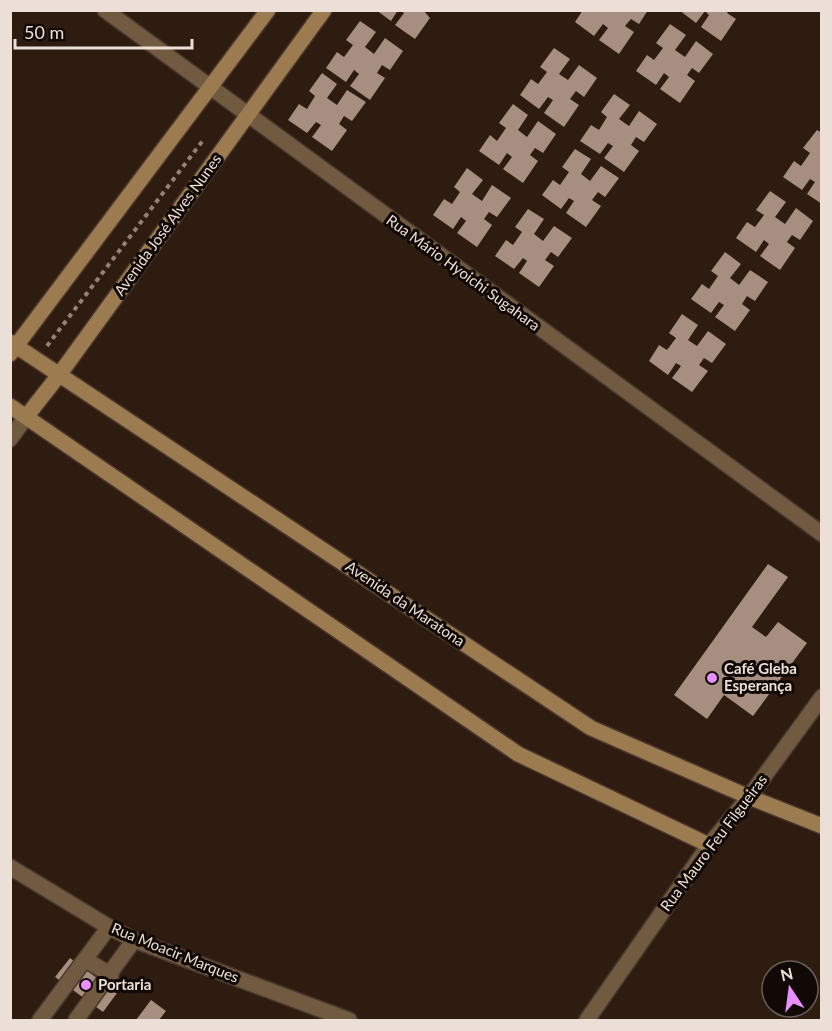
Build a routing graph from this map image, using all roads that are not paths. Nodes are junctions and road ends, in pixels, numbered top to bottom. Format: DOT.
graph roads {
  1 [pos="105,10"];
  2 [pos="268,10"];
  3 [pos="324,10"];
  4 [pos="211,88"];
  5 [pos="247,115"];
  6 [pos="12,347"];
  7 [pos="59,375"];
  8 [pos="10,406"];
  9 [pos="26,417"];
  10 [pos="10,439"];
  11 [pos="822,534"];
  12 [pos="822,697"];
  13 [pos="749,797"];
  14 [pos="822,826"];
  15 [pos="709,845"];
  16 [pos="10,867"];
  17 [pos="109,927"];
  18 [pos="134,940"];
  19 [pos="86,960"];
  20 [pos="111,975"];
  21 [pos="40,1020"];
  22 [pos="76,1020"];
  23 [pos="349,1020"];
  24 [pos="587,1020"];
  1 -- 4 [label="street, Rua Mário Hyoichi Sugahara"];
  2 -- 4 [label="street"];
  3 -- 5 [label="street, Avenida José Alves Nunes"];
  4 -- 5 [label="street, Rua Mário Hyoichi Sugahara"];
  4 -- 6 [label="street"];
  5 -- 7 [label="street, Avenida José Alves Nunes"];
  5 -- 11 [label="street, Rua Mário Hyoichi Sugahara"];
  6 -- 7 [label="street, Avenida da Maratona"];
  7 -- 9 [label="street, Avenida José Alves Nunes"];
  7 -- 13 [label="street, Avenida da Maratona"];
  8 -- 9 [label="street"];
  9 -- 10 [label="street, Avenida José Alves Nunes"];
  9 -- 15 [label="street"];
  12 -- 13 [label="street, Rua Mauro Feu Filgueiras"];
  13 -- 14 [label="street, Avenida da Maratona"];
  13 -- 15 [label="street, Rua Mauro Feu Filgueiras"];
  15 -- 24 [label="street, Rua Mauro Feu Filgueiras"];
  16 -- 17 [label="street, Rua Moacir Marques"];
  17 -- 18 [label="street, Rua Moacir Marques"];
  17 -- 19 [label="street"];
  18 -- 20 [label="street"];
  18 -- 23 [label="street, Rua Moacir Marques"];
  19 -- 20 [label="street"];
  19 -- 21 [label="street"];
  20 -- 22 [label="street"];
}
